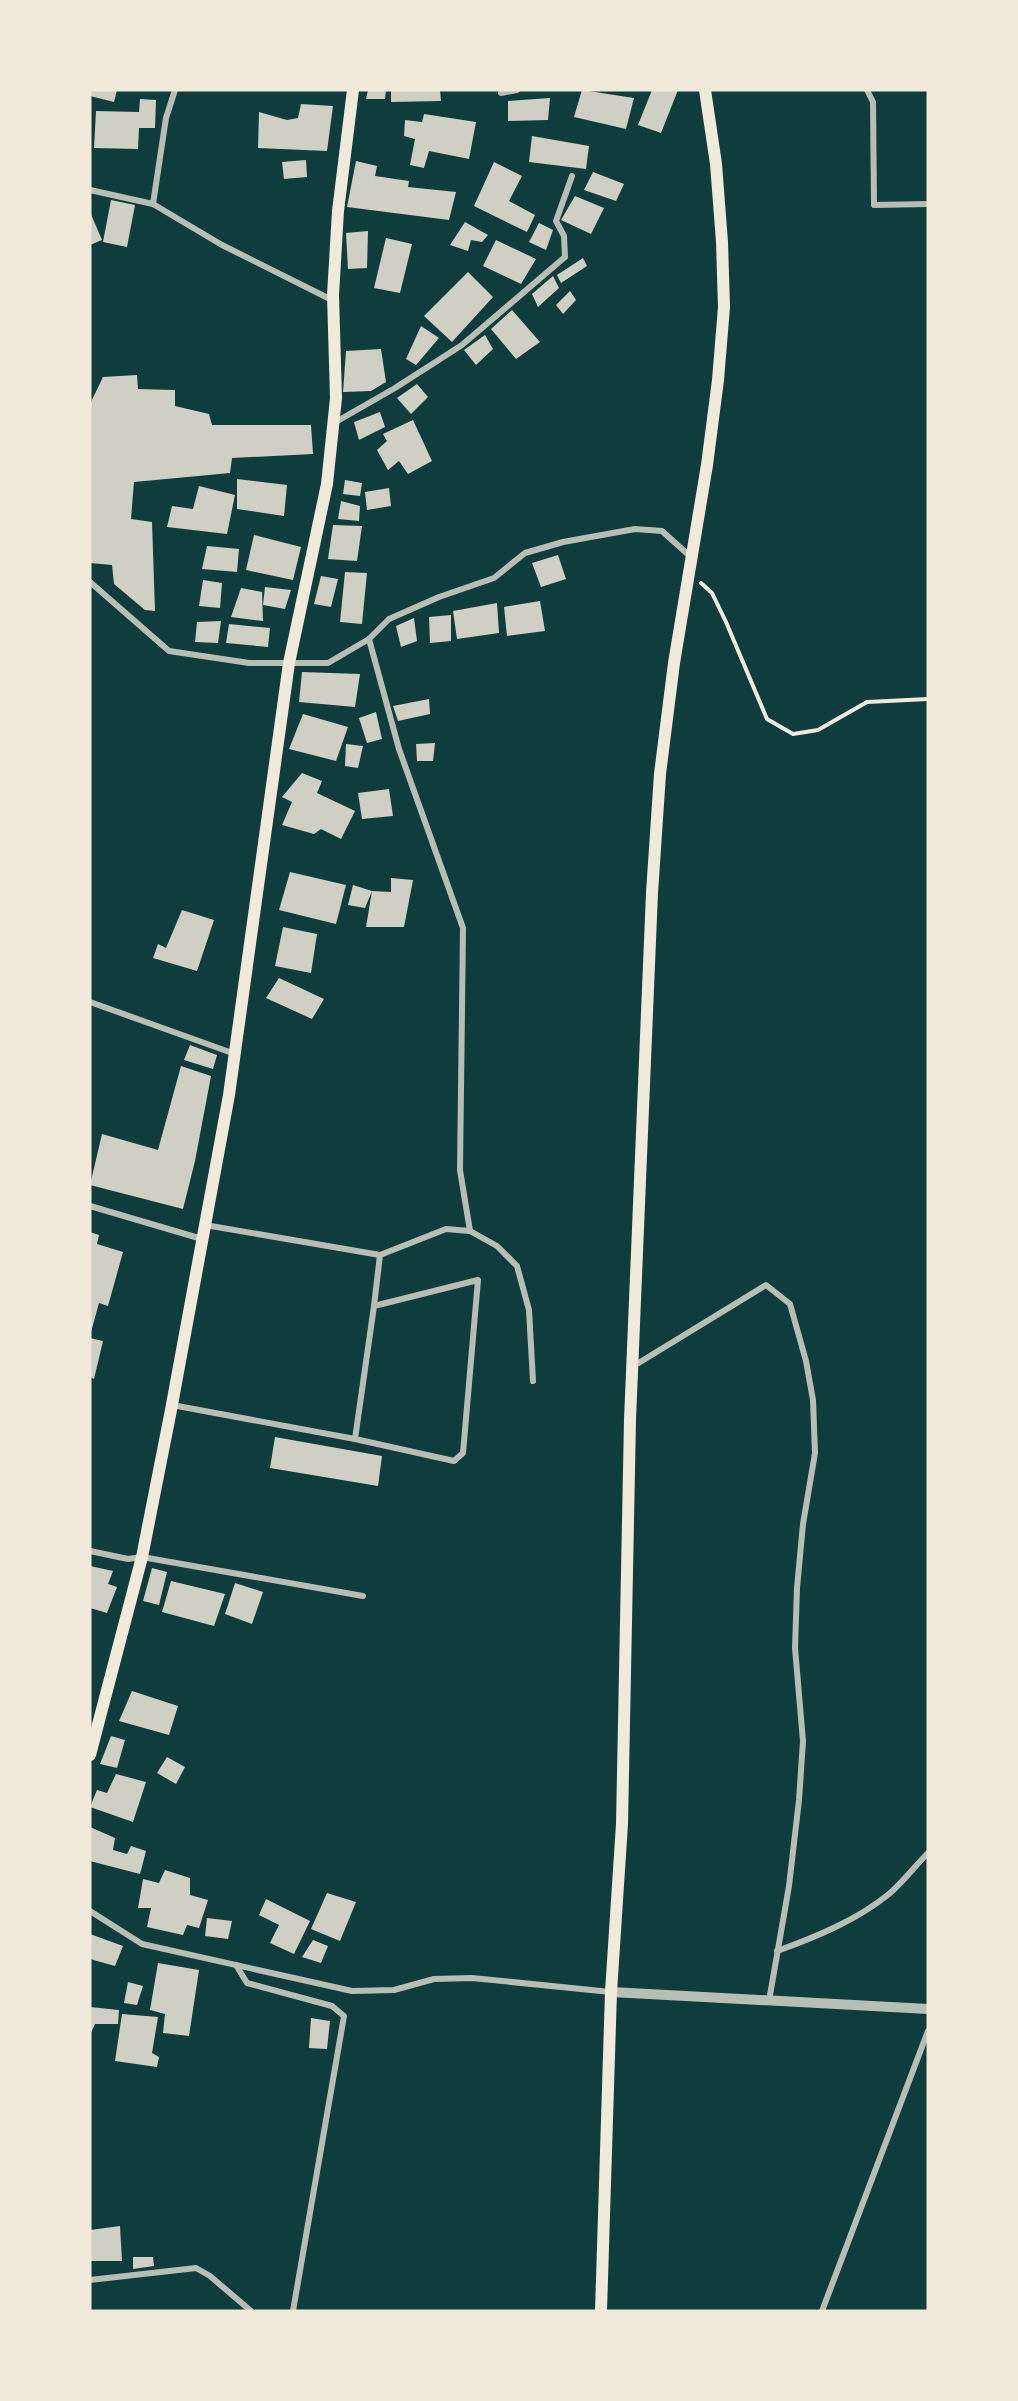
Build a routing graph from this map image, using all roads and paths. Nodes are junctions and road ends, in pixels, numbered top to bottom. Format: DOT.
graph roads {
  1 [pos="175,90"];
  2 [pos="352,90"];
  3 [pos="502,90"];
  4 [pos="517,90"];
  5 [pos="705,90"];
  6 [pos="867,90"];
  7 [pos="572,176"];
  8 [pos="90,190"];
  9 [pos="153,204"];
  10 [pos="928,204"];
  11 [pos="333,300"];
  12 [pos="333,423"];
  13 [pos="692,558"];
  14 [pos="90,582"];
  15 [pos="369,639"];
  16 [pos="289,663"];
  17 [pos="928,699"];
  18 [pos="90,1002"];
  19 [pos="234,1054"];
  20 [pos="90,1206"];
  21 [pos="204,1225"];
  22 [pos="470,1231"];
  23 [pos="202,1239"];
  24 [pos="380,1255"];
  25 [pos="374,1306"];
  26 [pos="632,1368"];
  27 [pos="533,1381"];
  28 [pos="172,1404"];
  29 [pos="355,1439"];
  30 [pos="90,1551"];
  31 [pos="142,1557"];
  32 [pos="363,1596"];
  33 [pos="90,1755"];
  34 [pos="928,1853"];
  35 [pos="90,1911"];
  36 [pos="777,1951"];
  37 [pos="236,1965"];
  38 [pos="612,1992"];
  39 [pos="769,2001"];
  40 [pos="928,2009"];
  41 [pos="928,2031"];
  42 [pos="90,2280"];
  43 [pos="251,2311"];
  44 [pos="293,2311"];
  45 [pos="601,2311"];
  46 [pos="822,2311"];
  1 -- 9 [label="street"];
  2 -- 11 [label="main road"];
  3 -- 4 [label="street"];
  5 -- 13 [label="main road"];
  6 -- 10 [label="street"];
  7 -- 12 [label="street"];
  8 -- 9 [label="street"];
  9 -- 11 [label="street"];
  11 -- 12 [label="main road"];
  12 -- 16 [label="main road"];
  13 -- 15 [label="street"];
  13 -- 17 [label="path"];
  13 -- 26 [label="main road"];
  14 -- 16 [label="street"];
  15 -- 16 [label="street"];
  15 -- 22 [label="street"];
  16 -- 19 [label="main road"];
  18 -- 19 [label="street"];
  19 -- 21 [label="main road"];
  20 -- 23 [label="street"];
  21 -- 23 [label="main road"];
  21 -- 24 [label="street"];
  22 -- 24 [label="street"];
  22 -- 27 [label="street"];
  23 -- 28 [label="main road"];
  24 -- 25 [label="street"];
  25 -- 29 [label="street"];
  25 -- 29 [label="street"];
  26 -- 36 [label="street"];
  26 -- 38 [label="main road"];
  28 -- 29 [label="street"];
  28 -- 31 [label="main road"];
  30 -- 31 [label="street"];
  31 -- 32 [label="street"];
  31 -- 33 [label="main road"];
  34 -- 36 [label="street"];
  35 -- 37 [label="street"];
  36 -- 39 [label="street"];
  37 -- 38 [label="street"];
  37 -- 44 [label="street"];
  38 -- 39 [label="street"];
  38 -- 45 [label="main road"];
  39 -- 40 [label="street"];
  41 -- 46 [label="street"];
  42 -- 43 [label="street"];
}
